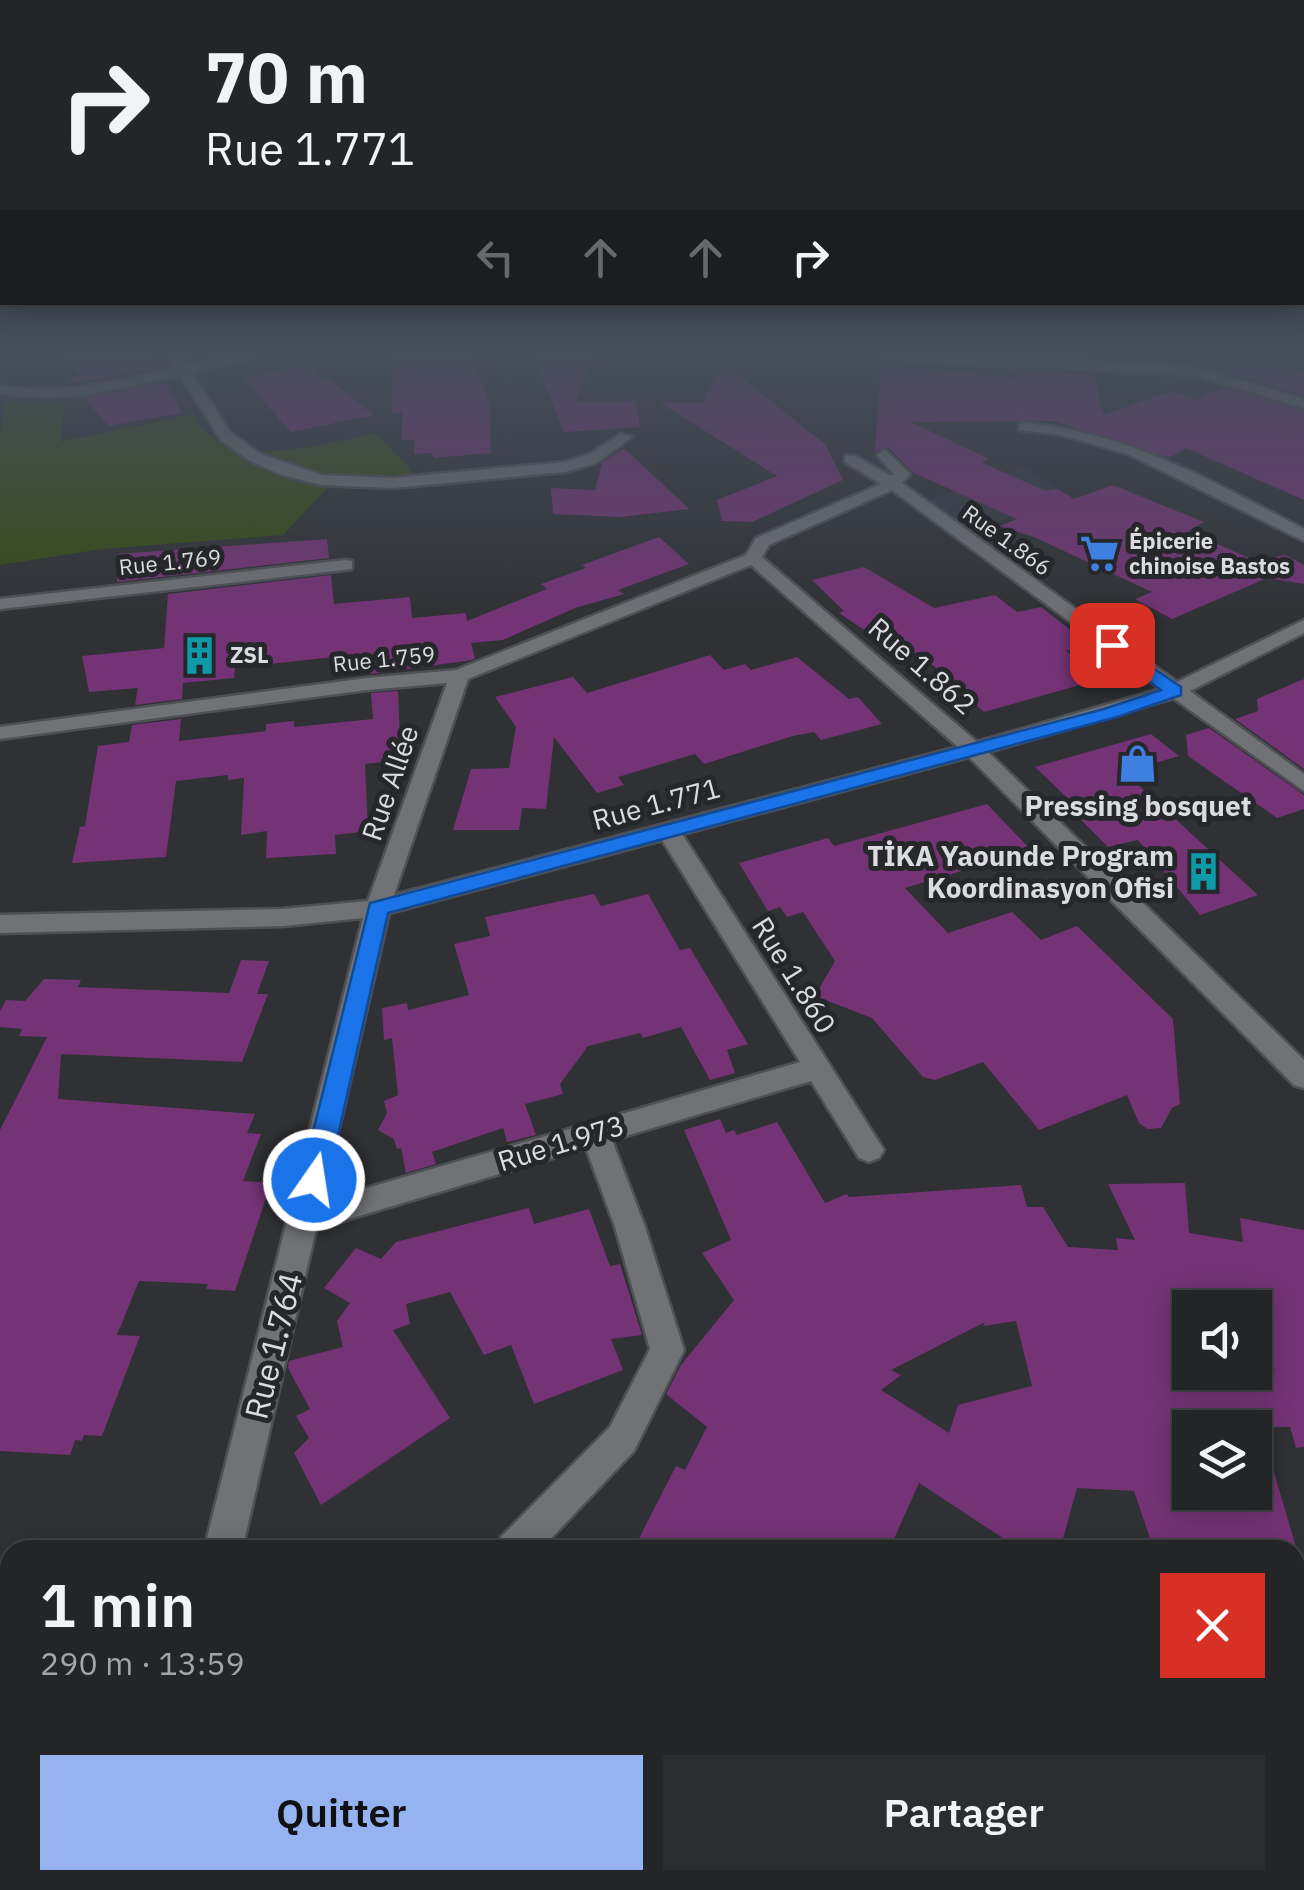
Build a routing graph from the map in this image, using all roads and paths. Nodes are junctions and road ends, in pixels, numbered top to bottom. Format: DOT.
graph roads {
  1 [pos="235,445"];
  2 [pos="611,445"];
  3 [pos="1109,445"];
  4 [pos="886,455"];
  5 [pos="850,459"];
  6 [pos="893,484"];
  7 [pos="1304,536"];
  8 [pos="752,558"];
  9 [pos="346,564"];
  10 [pos="0,604"];
  11 [pos="1304,626"];
  12 [pos="459,676"];
  13 [pos="1174,691"];
  14 [pos="0,733"];
  15 [pos="972,749"];
  16 [pos="1304,784"];
  17 [pos="669,832"];
  18 [pos="378,908"];
  19 [pos="0,924"];
  20 [pos="817,1068"];
  21 [pos="1304,1077"];
  22 [pos="595,1133"];
  23 [pos="869,1150"];
  24 [pos="306,1220"];
  25 [pos="226,1540"];
  26 [pos="524,1540"];
  1 -- 2 [label="street"];
  3 -- 7 [label="street"];
  4 -- 6 [label="street"];
  5 -- 6 [label="street, Rue 1.866"];
  6 -- 8 [label="street"];
  6 -- 13 [label="street, Rue 1.866"];
  8 -- 12 [label="street, Rue 1.759"];
  8 -- 15 [label="street, Rue 1.862"];
  9 -- 10 [label="street, Rue 1.769"];
  11 -- 13 [label="street, Rue 1.771"];
  12 -- 14 [label="street, Rue 1.759"];
  12 -- 18 [label="street, Rue Allée"];
  13 -- 15 [label="street, Rue 1.771"];
  13 -- 16 [label="street, Rue 1.866"];
  15 -- 17 [label="street, Rue 1.771"];
  15 -- 21 [label="street, Rue 1.862"];
  17 -- 18 [label="street, Rue 1.771"];
  17 -- 20 [label="street, Rue 1.860"];
  18 -- 19 [label="street, Rue 1.771"];
  18 -- 24 [label="street, Rue 1.764"];
  20 -- 22 [label="street, Rue 1.973"];
  20 -- 23 [label="street, Rue 1.860"];
  22 -- 24 [label="street, Rue 1.973"];
  22 -- 26 [label="street"];
  24 -- 25 [label="street, Rue 1.764"];
}
